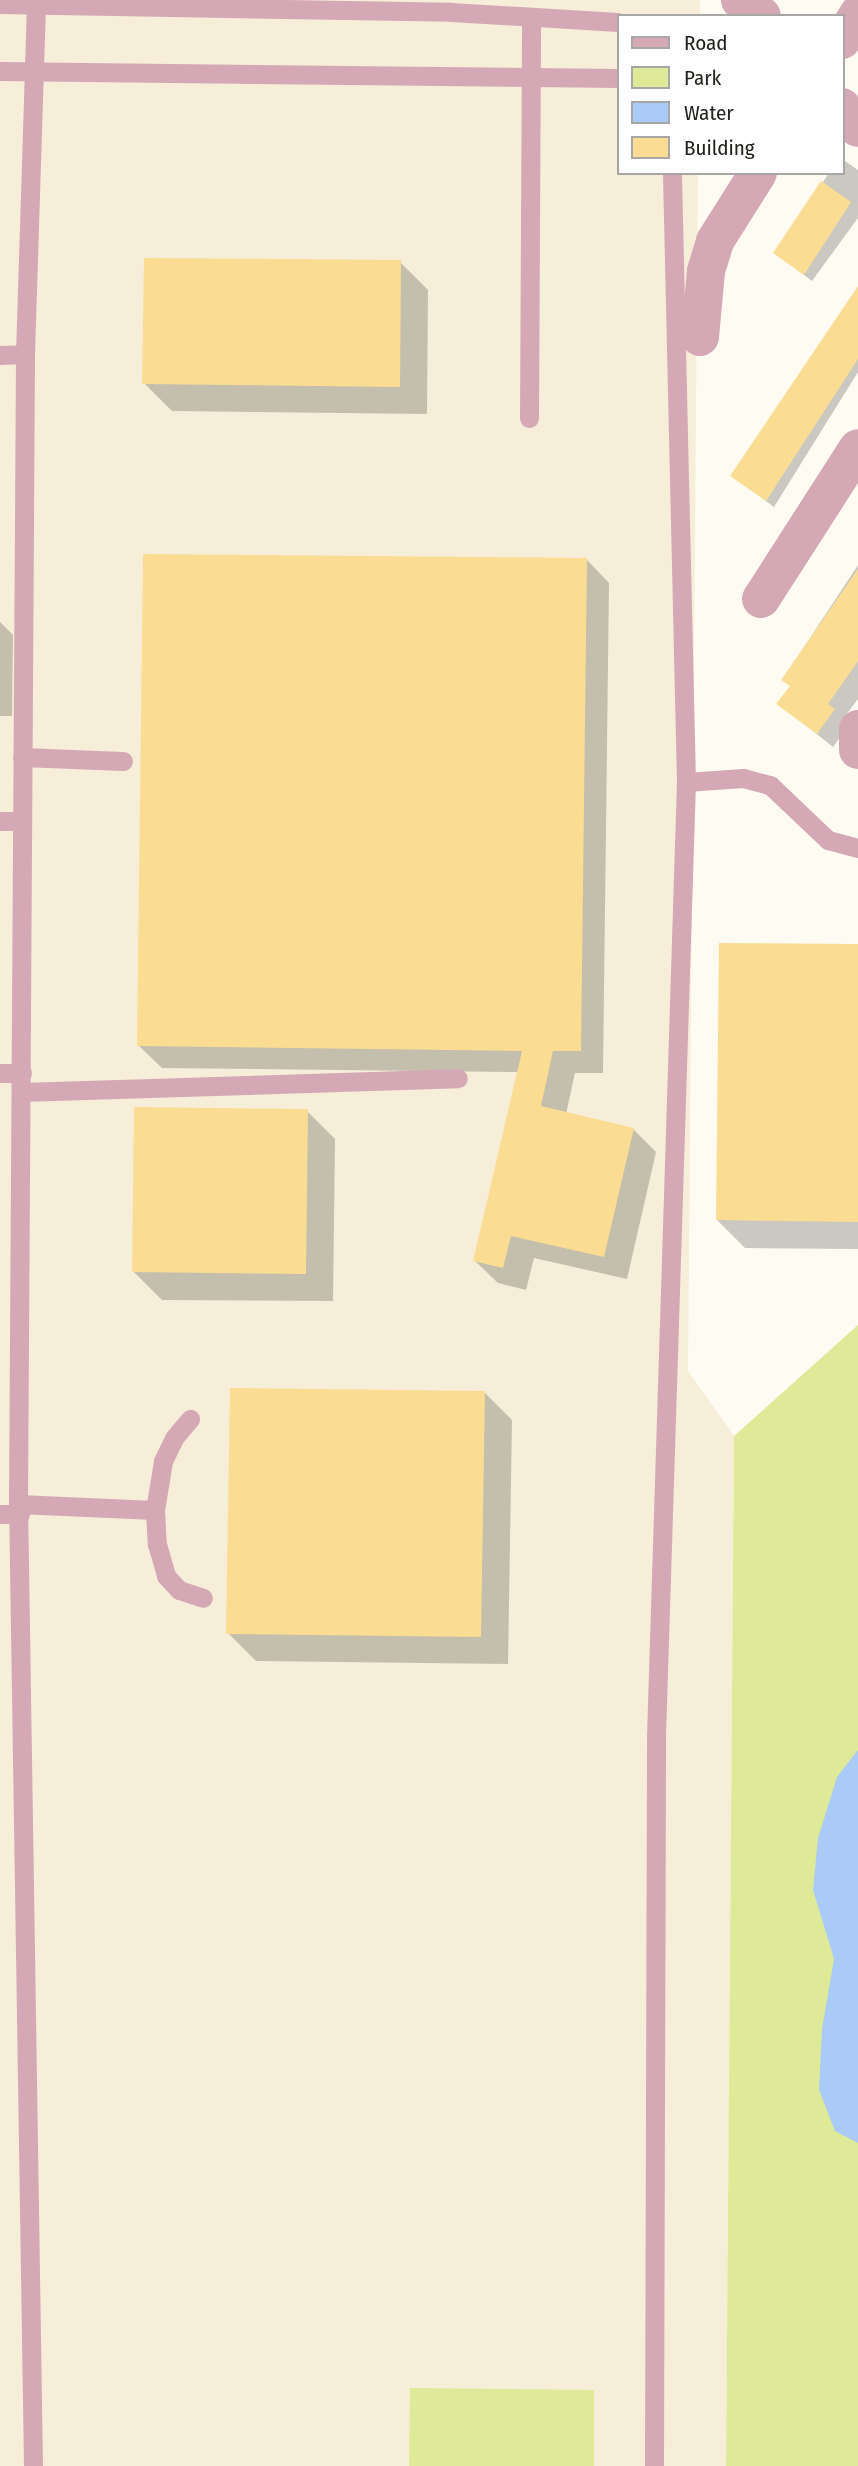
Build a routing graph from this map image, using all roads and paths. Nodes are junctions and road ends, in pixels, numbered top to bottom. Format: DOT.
graph roads {
  1 [pos="740,0"];
  2 [pos="0,4"];
  3 [pos="36,4"];
  4 [pos="759,14"];
  5 [pos="858,14"];
  6 [pos="531,17"];
  7 [pos="616,22"];
  8 [pos="844,37"];
  9 [pos="0,71"];
  10 [pos="34,71"];
  11 [pos="530,78"];
  12 [pos="616,78"];
  13 [pos="844,110"];
  14 [pos="858,128"];
  15 [pos="671,175"];
  16 [pos="757,175"];
  17 [pos="700,337"];
  18 [pos="25,354"];
  19 [pos="0,355"];
  20 [pos="529,418"];
  21 [pos="858,448"];
  22 [pos="761,600"];
  23 [pos="22,758"];
  24 [pos="123,761"];
  25 [pos="686,782"];
  26 [pos="0,821"];
  27 [pos="22,821"];
  28 [pos="858,848"];
  29 [pos="0,1073"];
  30 [pos="458,1078"];
  31 [pos="22,1083"];
  32 [pos="190,1419"];
  33 [pos="19,1509"];
  34 [pos="155,1510"];
  35 [pos="0,1514"];
  36 [pos="203,1598"];
  37 [pos="33,2466"];
  38 [pos="654,2466"];
  1 -- 4 [label="street"];
  2 -- 3 [label="lane"];
  3 -- 6 [label="lane"];
  3 -- 10 [label="lane"];
  5 -- 8 [label="street"];
  6 -- 7 [label="lane"];
  6 -- 11 [label="lane"];
  9 -- 10 [label="lane"];
  10 -- 11 [label="lane"];
  10 -- 18 [label="lane"];
  11 -- 12 [label="lane"];
  11 -- 20 [label="lane"];
  13 -- 14 [label="street"];
  15 -- 25 [label="lane"];
  16 -- 17 [label="street"];
  18 -- 19 [label="lane"];
  18 -- 23 [label="lane"];
  21 -- 22 [label="street"];
  23 -- 24 [label="lane"];
  23 -- 27 [label="lane"];
  25 -- 28 [label="lane"];
  25 -- 38 [label="lane"];
  26 -- 27 [label="lane"];
  27 -- 31 [label="lane"];
  29 -- 31 [label="lane"];
  30 -- 31 [label="lane"];
  31 -- 33 [label="lane"];
  32 -- 34 [label="lane"];
  33 -- 34 [label="lane"];
  33 -- 35 [label="lane"];
  33 -- 37 [label="lane"];
  34 -- 36 [label="lane"];
}
